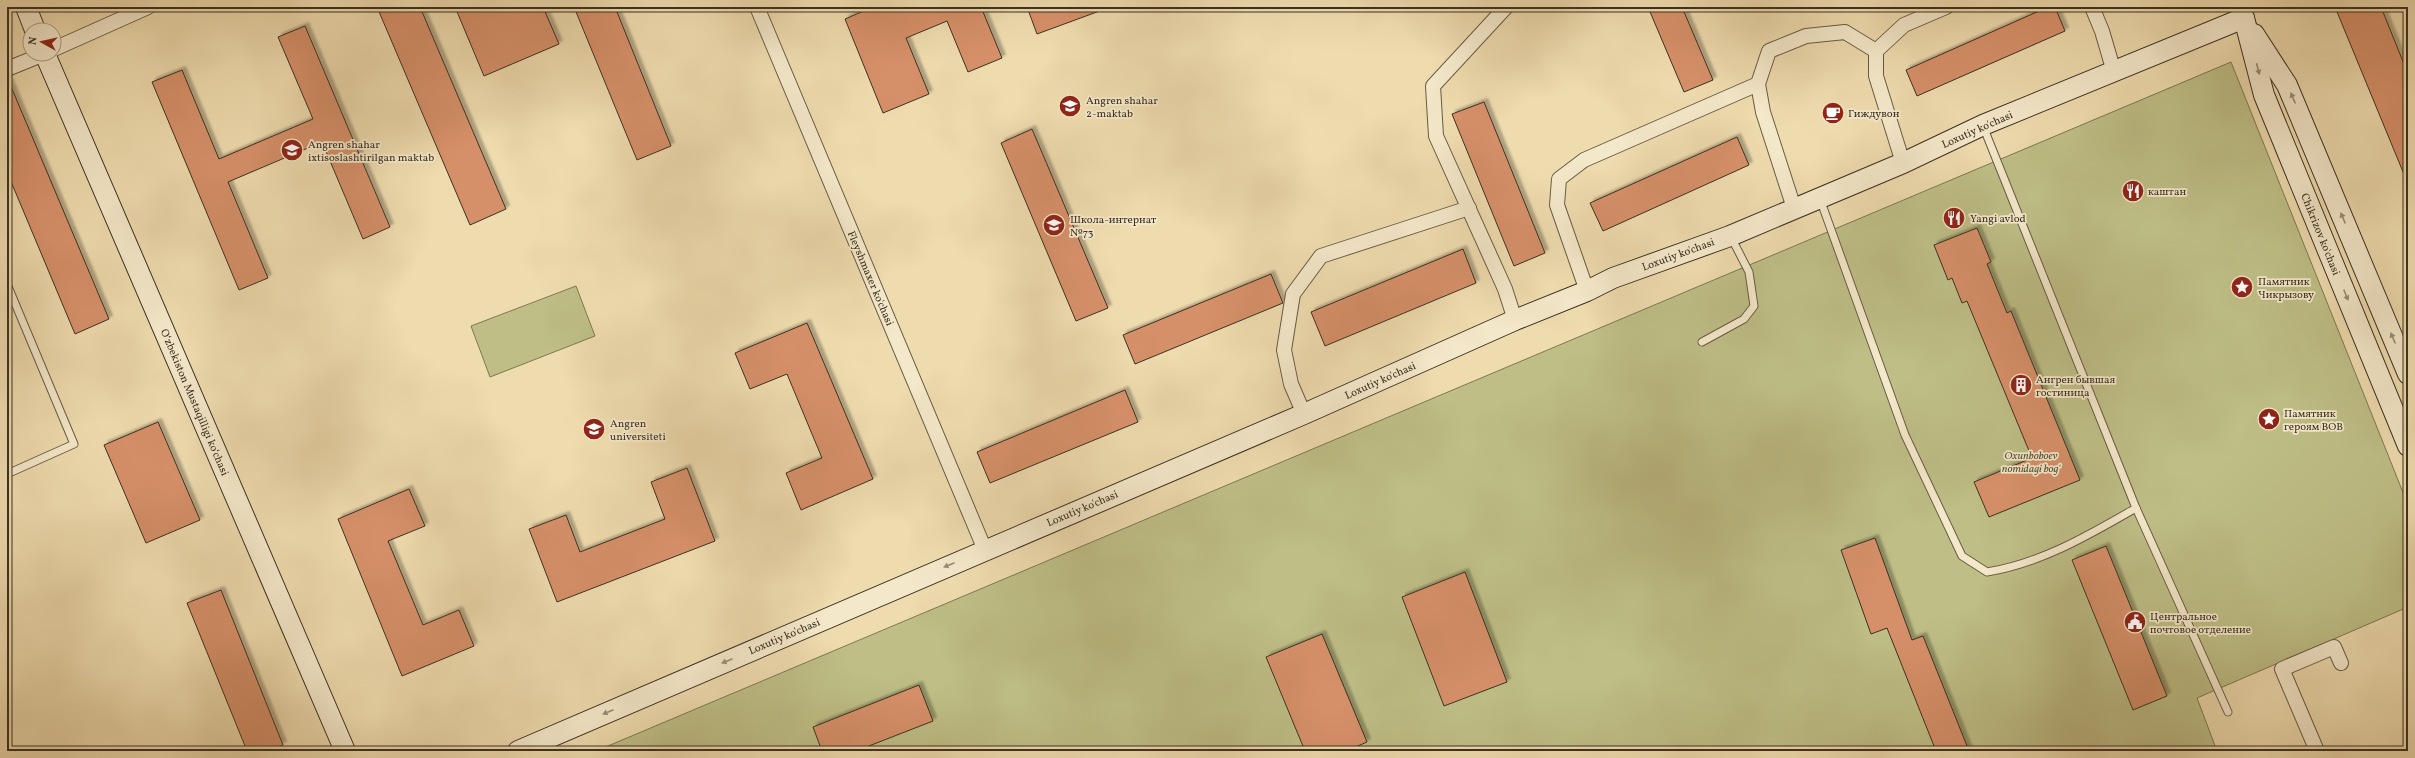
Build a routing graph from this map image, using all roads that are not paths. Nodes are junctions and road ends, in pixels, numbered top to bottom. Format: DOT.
graph roads {
  1 [pos="26,7"];
  2 [pos="148,7"];
  3 [pos="757,7"];
  4 [pos="1506,7"];
  5 [pos="1946,7"];
  6 [pos="2092,7"];
  7 [pos="2242,13"];
  8 [pos="32,22"];
  9 [pos="62,45"];
  10 [pos="1876,51"];
  11 [pos="24,62"];
  12 [pos="47,62"];
  13 [pos="7,69"];
  14 [pos="2114,72"];
  15 [pos="1758,84"];
  16 [pos="1983,126"];
  17 [pos="1903,163"];
  18 [pos="1820,197"];
  19 [pos="1469,208"];
  20 [pos="1794,208"];
  21 [pos="1730,236"];
  22 [pos="7,284"];
  23 [pos="1587,291"];
  24 [pos="1515,320"];
  25 [pos="1702,342"];
  26 [pos="2408,374"];
  27 [pos="1304,414"];
  28 [pos="2408,446"];
  29 [pos="7,474"];
  30 [pos="2136,508"];
  31 [pos="985,550"];
  32 [pos="2341,663"];
  33 [pos="2228,712"];
  34 [pos="345,751"];
  35 [pos="518,751"];
  36 [pos="2317,751"];
  1 -- 8 [label="street"];
  2 -- 9 [label="street"];
  3 -- 31 [label="street, Fleyshmaxer ko'chasi"];
  4 -- 19 [label="street"];
  5 -- 10 [label="street"];
  6 -- 14 [label="street"];
  7 -- 14 [label="street, Loxutiy ko'chasi"];
  26 -- 7 [label="street, one-way"];
  7 -- 28 [label="street, Chikrizov ko'chasi, one-way"];
  10 -- 15 [label="street"];
  10 -- 17 [label="street"];
  11 -- 13 [label="street"];
  12 -- 34 [label="street, O‘zbekiston Mustaqilligi ko‘chasi"];
  14 -- 16 [label="street, Loxutiy ko'chasi"];
  15 -- 20 [label="street"];
  15 -- 23 [label="street"];
  16 -- 17 [label="street, Loxutiy ko'chasi"];
  16 -- 30 [label="lane"];
  17 -- 18 [label="street, Loxutiy ko'chasi"];
  18 -- 20 [label="street, Loxutiy ko'chasi"];
  18 -- 30 [label="lane"];
  19 -- 24 [label="street"];
  19 -- 27 [label="street"];
  20 -- 21 [label="street, Loxutiy ko'chasi"];
  21 -- 23 [label="street, Loxutiy ko'chasi"];
  21 -- 25 [label="lane"];
  22 -- 29 [label="lane"];
  23 -- 24 [label="street, Loxutiy ko'chasi"];
  24 -- 27 [label="street, Loxutiy ko'chasi"];
  27 -- 31 [label="street, Loxutiy ko'chasi"];
  30 -- 33 [label="lane"];
  31 -- 35 [label="street, Loxutiy ko'chasi, one-way"];
  32 -- 36 [label="street"];
}
